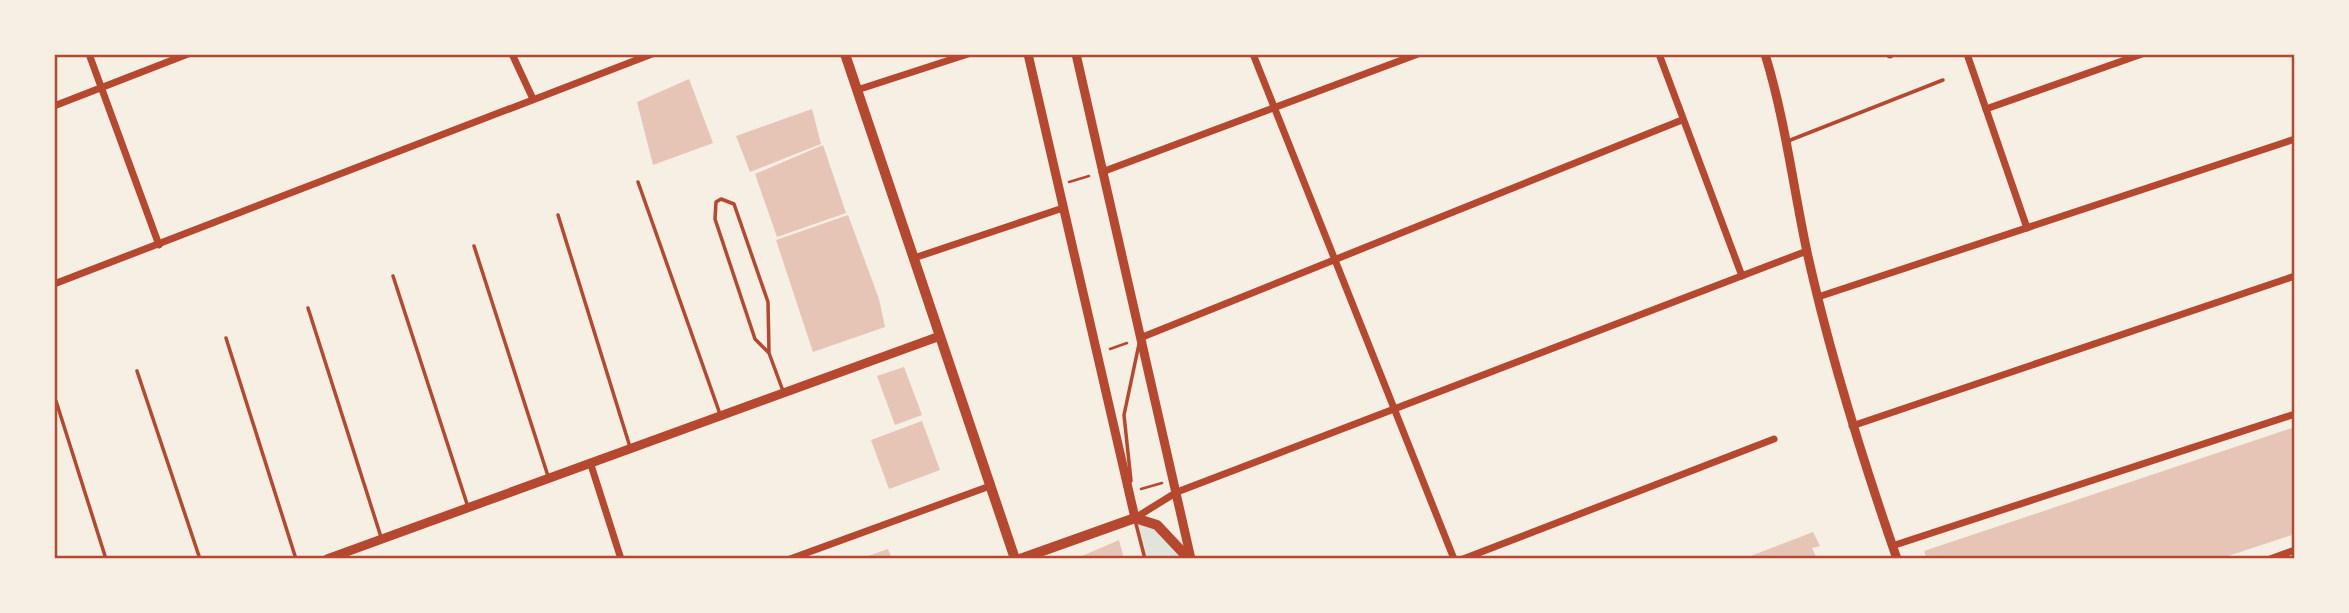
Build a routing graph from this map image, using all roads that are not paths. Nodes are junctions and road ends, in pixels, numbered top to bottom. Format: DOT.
graph roads {
  1 [pos="89,54"];
  2 [pos="188,54"];
  3 [pos="512,54"];
  4 [pos="652,54"];
  5 [pos="845,54"];
  6 [pos="968,54"];
  7 [pos="1028,54"];
  8 [pos="1076,54"];
  9 [pos="1253,54"];
  10 [pos="1418,54"];
  11 [pos="1659,54"];
  12 [pos="1765,54"];
  13 [pos="1967,54"];
  14 [pos="2142,54"];
  15 [pos="2124,57"];
  16 [pos="1942,80"];
  17 [pos="102,89"];
  18 [pos="857,90"];
  19 [pos="533,99"];
  20 [pos="54,106"];
  21 [pos="1273,108"];
  22 [pos="1986,109"];
  23 [pos="1682,120"];
  24 [pos="2295,138"];
  25 [pos="1786,142"];
  26 [pos="1102,172"];
  27 [pos="638,182"];
  28 [pos="1063,208"];
  29 [pos="558,215"];
  30 [pos="2027,228"];
  31 [pos="159,245"];
  32 [pos="474,246"];
  33 [pos="1807,251"];
  34 [pos="914,258"];
  35 [pos="1334,261"];
  36 [pos="393,276"];
  37 [pos="1742,276"];
  38 [pos="2295,276"];
  39 [pos="54,284"];
  40 [pos="1818,298"];
  41 [pos="308,307"];
  42 [pos="940,337"];
  43 [pos="226,338"];
  44 [pos="1140,338"];
  45 [pos="769,353"];
  46 [pos="137,371"];
  47 [pos="784,393"];
  48 [pos="56,401"];
  49 [pos="1396,407"];
  50 [pos="2295,414"];
  51 [pos="720,416"];
  52 [pos="1852,426"];
  53 [pos="1773,439"];
  54 [pos="631,449"];
  55 [pos="590,465"];
  56 [pos="549,478"];
  57 [pos="990,486"];
  58 [pos="1177,492"];
  59 [pos="468,508"];
  60 [pos="1135,518"];
  61 [pos="382,539"];
  62 [pos="1892,545"];
  63 [pos="2295,550"];
  64 [pos="106,559"];
  65 [pos="200,559"];
  66 [pos="296,559"];
  67 [pos="327,559"];
  68 [pos="621,559"];
  69 [pos="790,559"];
  70 [pos="1017,559"];
  71 [pos="1145,559"];
  72 [pos="1190,559"];
  73 [pos="1454,559"];
  74 [pos="1463,559"];
  75 [pos="1897,559"];
  76 [pos="2270,559"];
  1 -- 17 [label="street"];
  2 -- 17 [label="street"];
  3 -- 19 [label="street"];
  4 -- 19 [label="street"];
  5 -- 18 [label="main road"];
  6 -- 18 [label="street"];
  7 -- 28 [label="street"];
  8 -- 26 [label="street"];
  9 -- 21 [label="street"];
  10 -- 21 [label="street"];
  11 -- 23 [label="street"];
  12 -- 25 [label="street"];
  13 -- 22 [label="street"];
  14 -- 15 [label="street"];
  15 -- 22 [label="street"];
  16 -- 25 [label="lane"];
  17 -- 20 [label="street"];
  17 -- 31 [label="street"];
  18 -- 34 [label="main road"];
  19 -- 31 [label="street"];
  21 -- 26 [label="street"];
  21 -- 35 [label="street"];
  22 -- 30 [label="street"];
  23 -- 35 [label="street"];
  23 -- 37 [label="street"];
  24 -- 30 [label="street"];
  25 -- 33 [label="street"];
  26 -- 44 [label="street"];
  27 -- 51 [label="lane"];
  28 -- 34 [label="street"];
  28 -- 60 [label="street"];
  29 -- 54 [label="lane"];
  30 -- 40 [label="street"];
  31 -- 39 [label="street"];
  32 -- 56 [label="lane"];
  33 -- 37 [label="street"];
  33 -- 40 [label="street"];
  34 -- 42 [label="main road"];
  35 -- 44 [label="street"];
  35 -- 49 [label="street"];
  36 -- 59 [label="lane"];
  37 -- 49 [label="street"];
  38 -- 52 [label="street"];
  40 -- 52 [label="street"];
  41 -- 61 [label="lane"];
  42 -- 47 [label="street"];
  42 -- 57 [label="main road"];
  43 -- 66 [label="lane"];
  44 -- 58 [label="street"];
  44 -- 60 [label="lane"];
  45 -- 45 [label="lane"];
  45 -- 47 [label="lane"];
  46 -- 65 [label="lane"];
  47 -- 51 [label="street"];
  48 -- 64 [label="lane"];
  49 -- 58 [label="street"];
  49 -- 73 [label="street"];
  50 -- 62 [label="street"];
  51 -- 54 [label="street"];
  52 -- 62 [label="street"];
  53 -- 74 [label="street"];
  54 -- 55 [label="street"];
  55 -- 56 [label="street"];
  55 -- 68 [label="street"];
  56 -- 59 [label="street"];
  57 -- 69 [label="street"];
  57 -- 70 [label="main road"];
  58 -- 60 [label="street"];
  58 -- 72 [label="street"];
  59 -- 61 [label="street"];
  60 -- 70 [label="main road"];
  60 -- 71 [label="lane"];
  60 -- 72 [label="main road"];
  61 -- 67 [label="street"];
  62 -- 75 [label="street"];
  63 -- 76 [label="street"];
}
